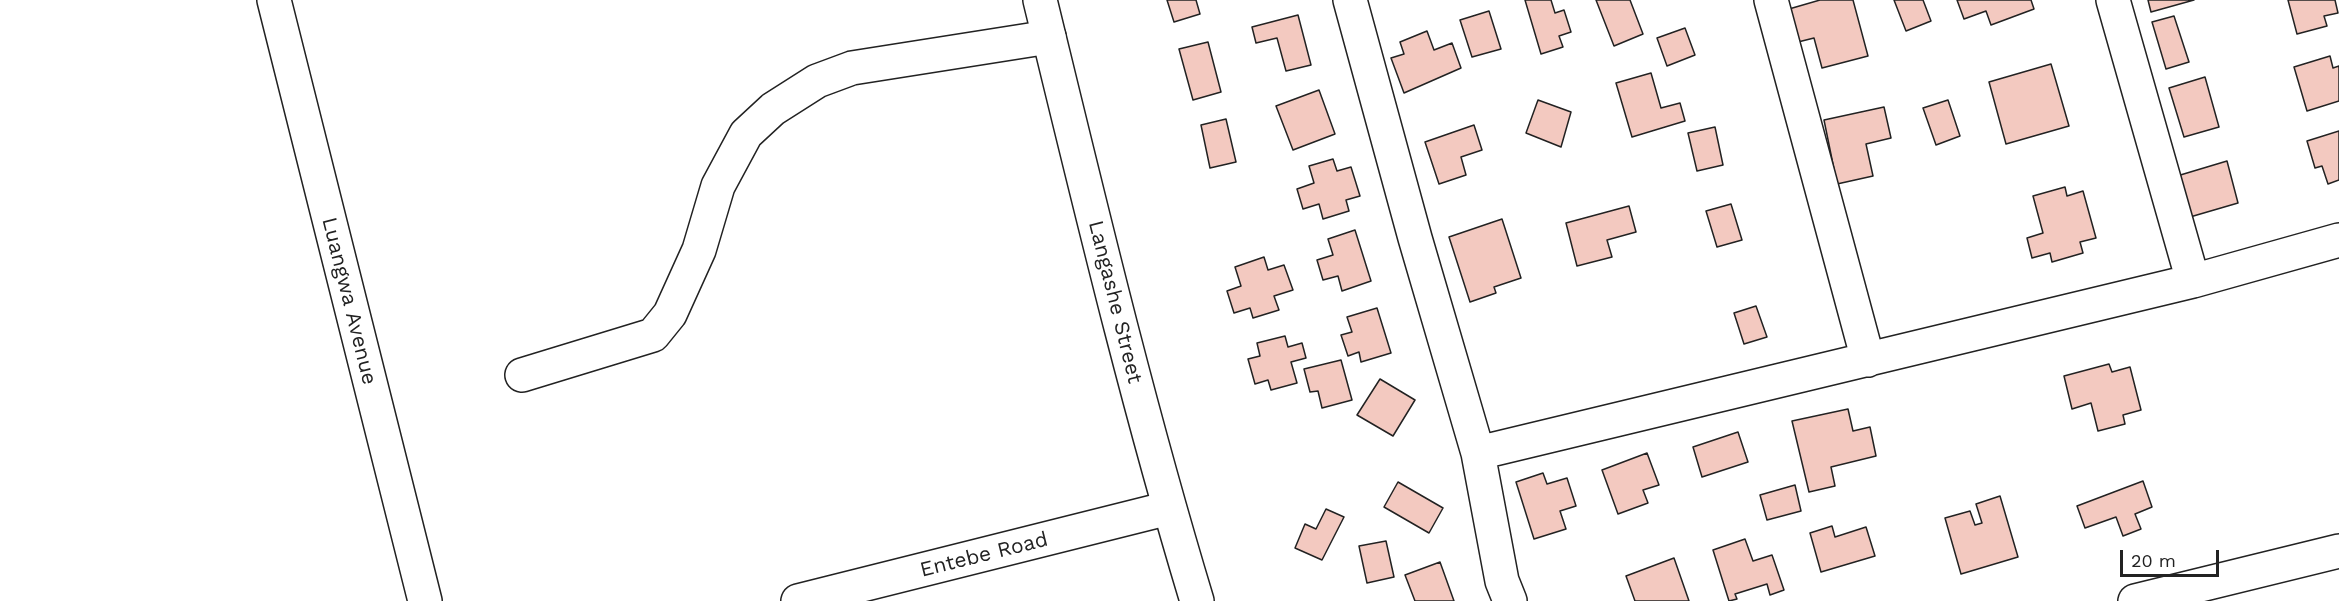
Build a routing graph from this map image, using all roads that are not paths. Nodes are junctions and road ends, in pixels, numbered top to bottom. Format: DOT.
graph roads {
  1 [pos="274,0"];
  2 [pos="1040,0"];
  3 [pos="1350,0"];
  4 [pos="1771,0"];
  5 [pos="2113,0"];
  6 [pos="1049,37"];
  7 [pos="2339,240"];
  8 [pos="2193,281"];
  9 [pos="1868,360"];
  10 [pos="522,375"];
  11 [pos="1478,453"];
  12 [pos="1169,508"];
  13 [pos="2339,550"];
  14 [pos="424,601"];
  15 [pos="798,601"];
  16 [pos="1197,601"];
  17 [pos="1510,601"];
  18 [pos="2135,601"];
  1 -- 14 [label="street, Luangwa Avenue"];
  2 -- 6 [label="street, Langashe Street"];
  3 -- 11 [label="street"];
  4 -- 9 [label="street"];
  5 -- 8 [label="street"];
  6 -- 10 [label="street"];
  6 -- 12 [label="street, Langashe Street"];
  7 -- 8 [label="street"];
  8 -- 9 [label="street"];
  9 -- 11 [label="street"];
  11 -- 17 [label="street"];
  12 -- 15 [label="street, Entebe Road"];
  12 -- 16 [label="street, Langashe Street"];
  13 -- 18 [label="street"];
}
